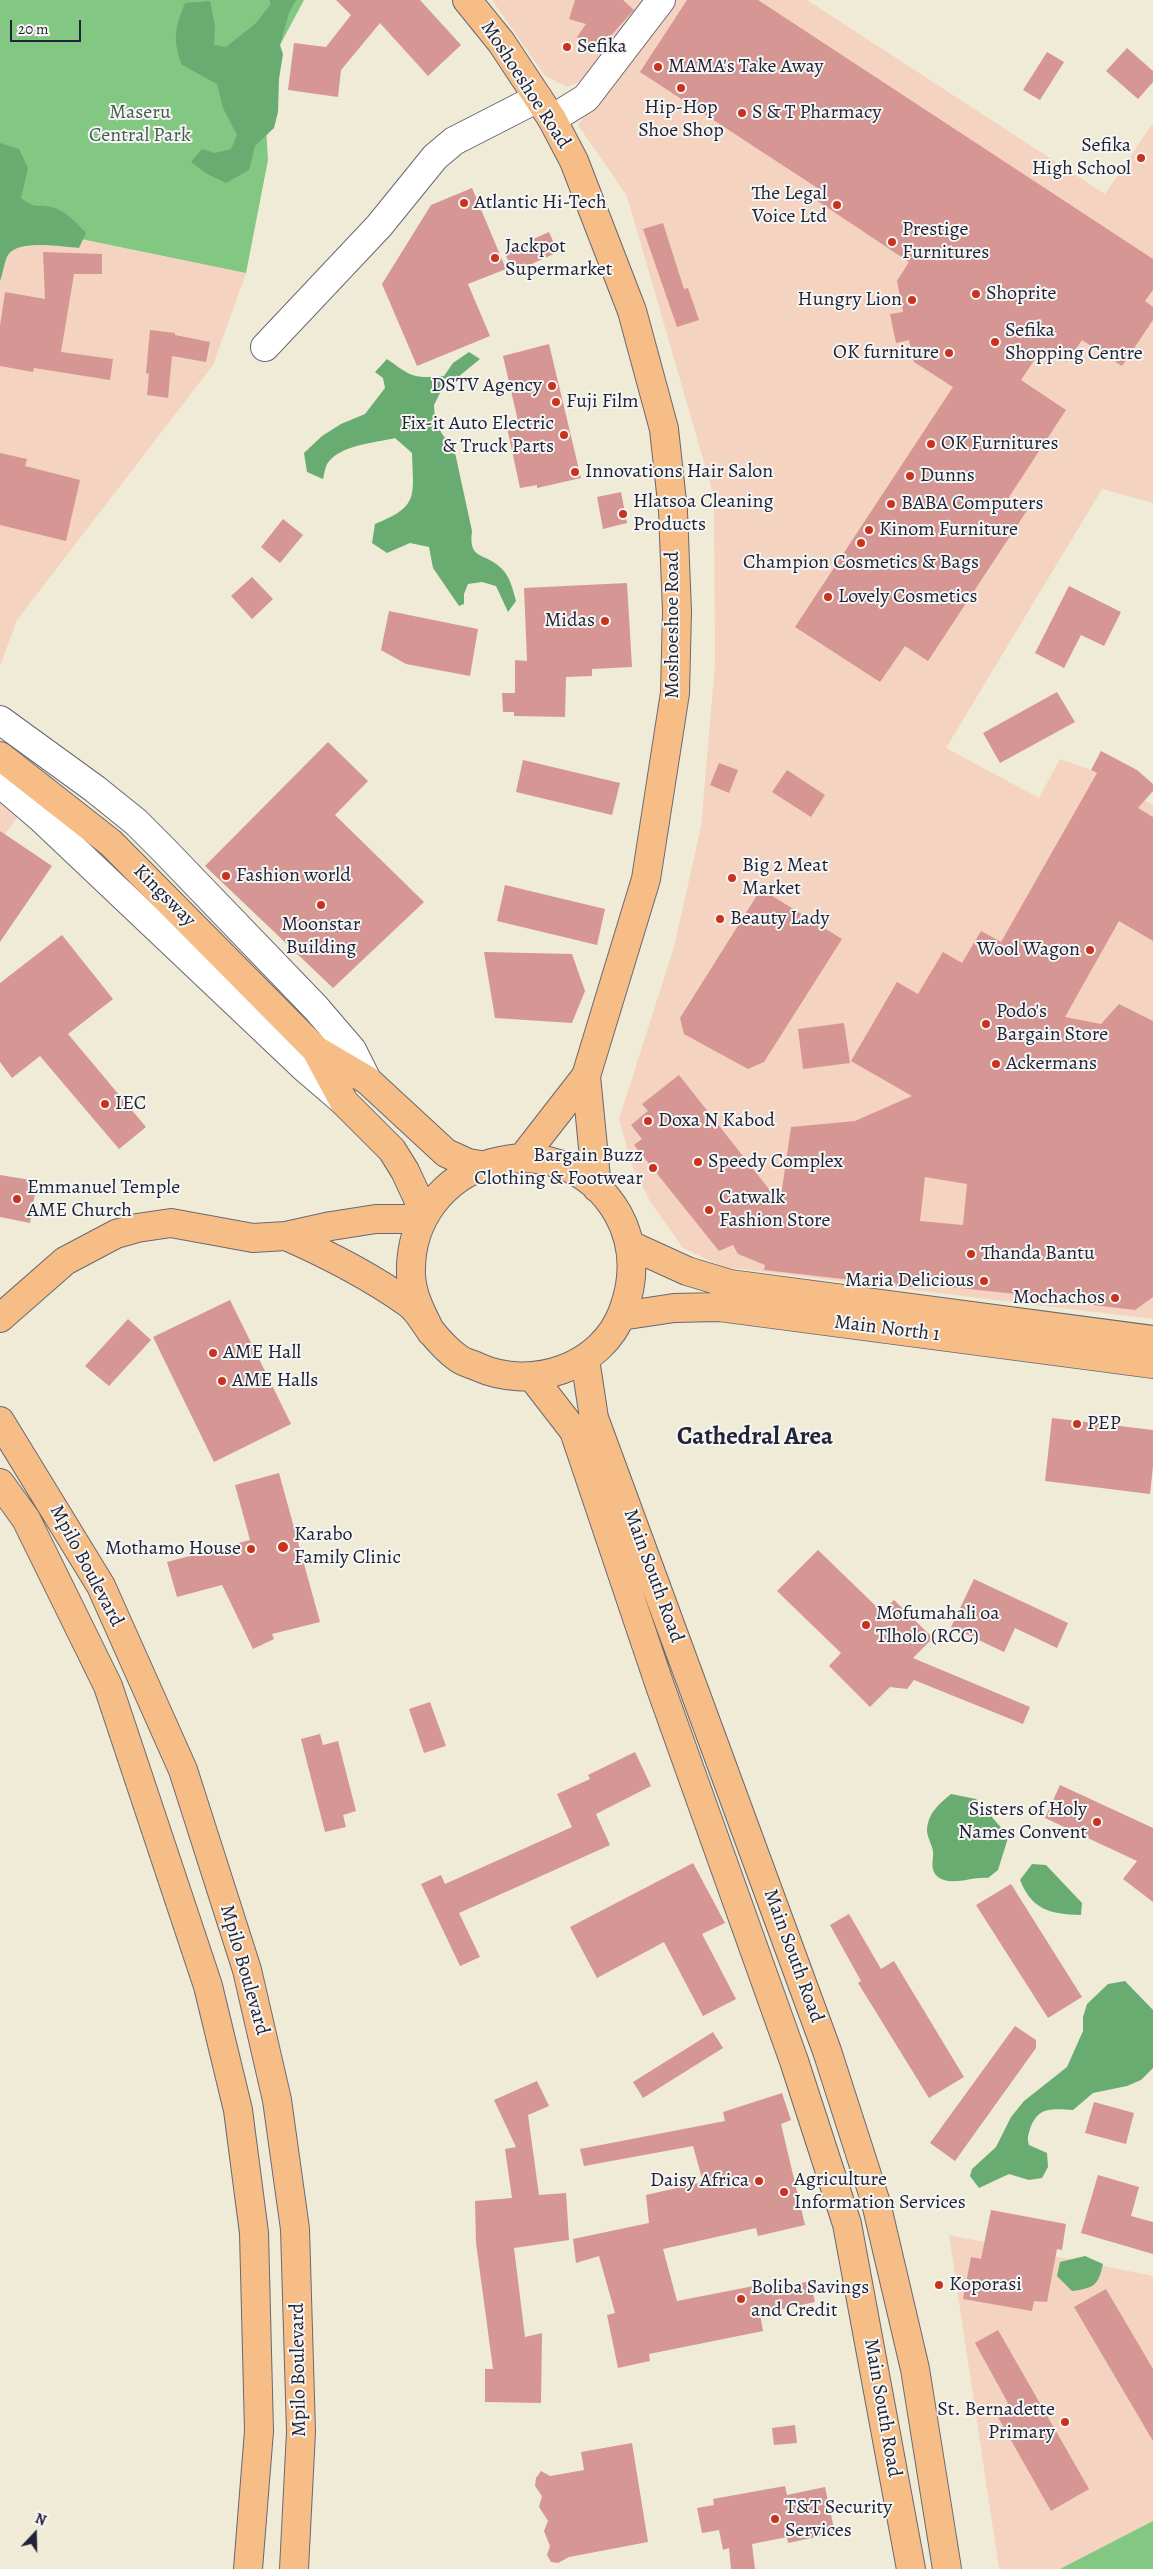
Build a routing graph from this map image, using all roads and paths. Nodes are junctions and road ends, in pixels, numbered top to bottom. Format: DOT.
graph roads {
  1 [pos="467,0"];
  2 [pos="661,0"];
  3 [pos="545,109"];
  4 [pos="265,347"];
  5 [pos="0,720"];
  6 [pos="0,756"];
  7 [pos="0,783"];
  8 [pos="316,1050"];
  9 [pos="586,1076"];
  10 [pos="367,1080"];
  11 [pos="344,1102"];
  12 [pos="523,1157"];
  13 [pos="481,1165"];
  14 [pos="597,1188"];
  15 [pos="416,1217"];
  16 [pos="286,1236"];
  17 [pos="630,1245"];
  18 [pos="621,1316"];
  19 [pos="0,1318"];
  20 [pos="431,1332"];
  21 [pos="1153,1340"];
  22 [pos="585,1359"];
  23 [pos="1153,1364"];
  24 [pos="533,1378"];
  25 [pos="0,1421"];
  26 [pos="0,1483"];
  27 [pos="248,2569"];
  28 [pos="294,2569"];
  29 [pos="911,2569"];
  30 [pos="948,2569"];
  1 -- 3 [label="main road, Moshoeshoe Road"];
  2 -- 3 [label="street"];
  3 -- 4 [label="street"];
  3 -- 9 [label="main road, Moshoeshoe Road"];
  5 -- 10 [label="street"];
  6 -- 8 [label="main road, Kingsway"];
  7 -- 11 [label="street"];
  8 -- 10 [label="main road, Kingsway"];
  8 -- 11 [label="main road, Kingsway"];
  9 -- 12 [label="main road, Moshoeshoe Road"];
  9 -- 14 [label="main road, Moshoeshoe Road"];
  10 -- 13 [label="main road, Kingsway"];
  11 -- 15 [label="main road, Kingsway"];
  12 -- 13 [label="main road"];
  12 -- 14 [label="main road"];
  13 -- 15 [label="main road"];
  14 -- 17 [label="main road"];
  15 -- 16 [label="main road"];
  15 -- 20 [label="main road"];
  16 -- 19 [label="main road"];
  16 -- 20 [label="main road"];
  17 -- 18 [label="main road"];
  17 -- 21 [label="main road, Main North 1"];
  18 -- 22 [label="main road"];
  18 -- 23 [label="main road, Main North 1"];
  20 -- 24 [label="main road"];
  22 -- 24 [label="main road"];
  22 -- 30 [label="main road, Main South Road"];
  24 -- 29 [label="main road, Main South Road"];
  25 -- 28 [label="main road, Mpilo Boulevard"];
  26 -- 27 [label="main road, Mpilo Boulevard"];
}
